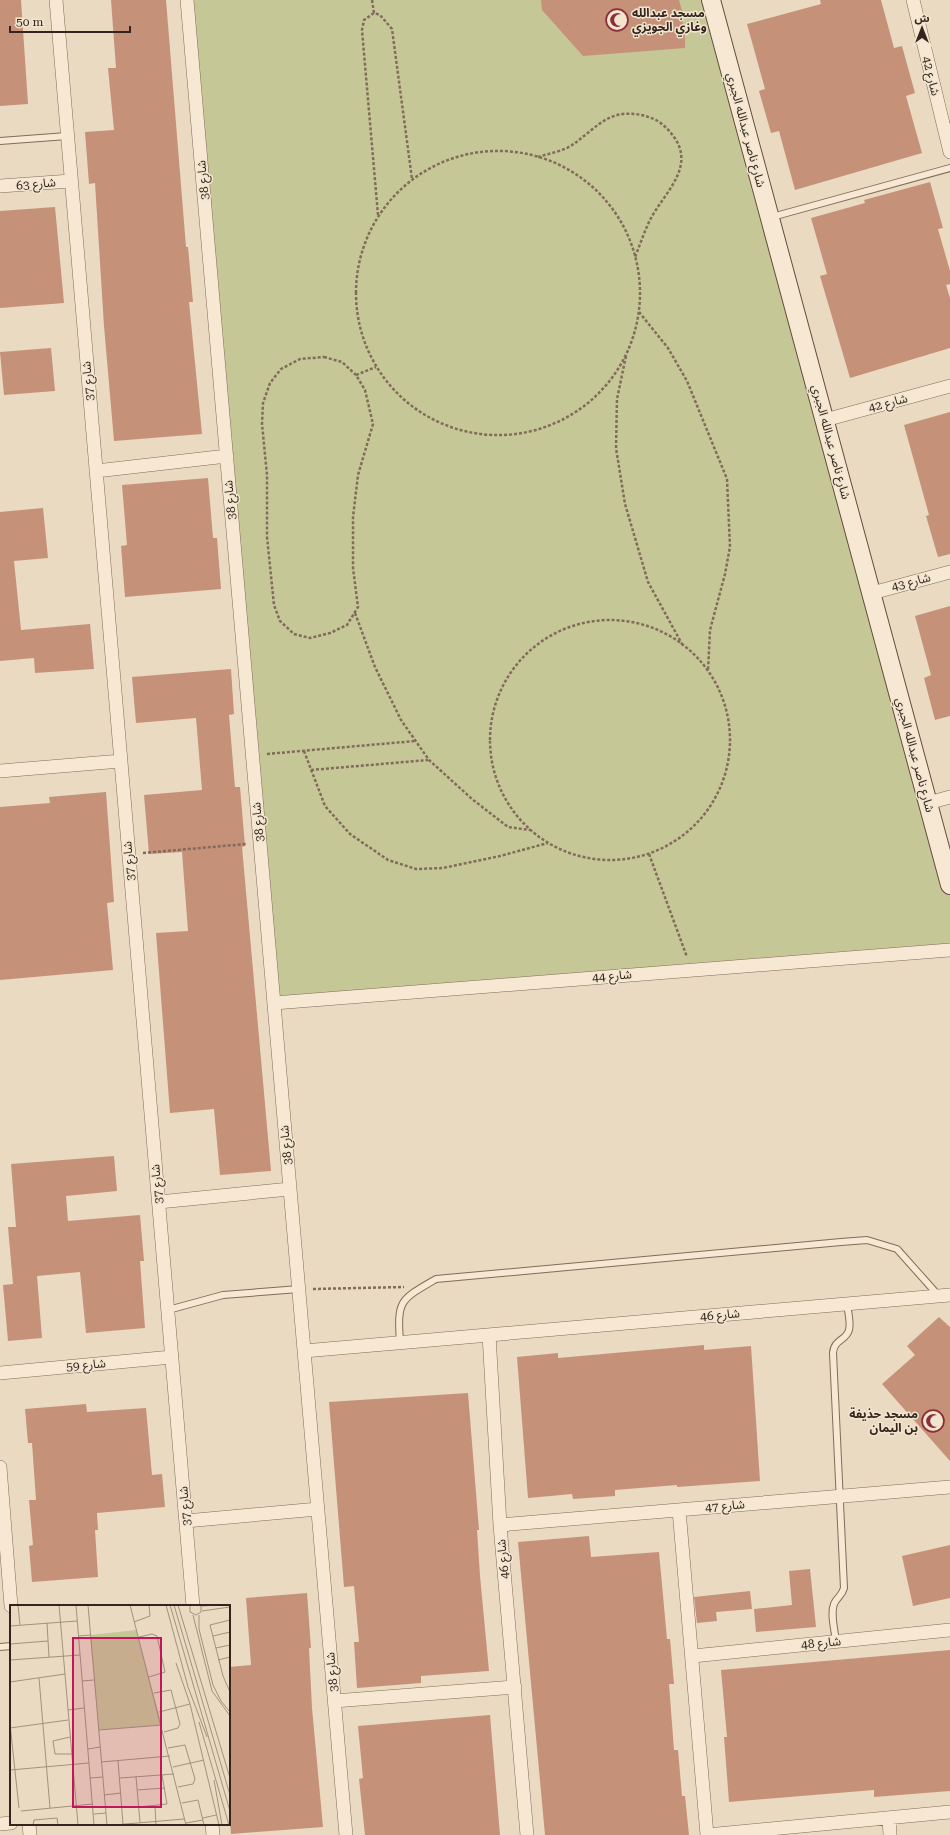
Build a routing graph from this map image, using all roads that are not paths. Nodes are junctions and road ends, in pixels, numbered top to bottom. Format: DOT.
graph roads {
  1 [pos="56,0"];
  2 [pos="187,0"];
  3 [pos="710,0"];
  4 [pos="913,0"];
  5 [pos="67,136"];
  6 [pos="0,141"];
  7 [pos="950,152"];
  8 [pos="950,168"];
  9 [pos="71,181"];
  10 [pos="0,186"];
  11 [pos="770,218"];
  12 [pos="950,386"];
  13 [pos="825,420"];
  14 [pos="227,456"];
  15 [pos="96,471"];
  16 [pos="950,572"];
  17 [pos="872,593"];
  18 [pos="121,761"];
  19 [pos="0,771"];
  20 [pos="950,797"];
  21 [pos="928,803"];
  22 [pos="950,885"];
  23 [pos="950,950"];
  24 [pos="274,1003"];
  25 [pos="290,1189"];
  26 [pos="159,1202"];
  27 [pos="299,1289"];
  28 [pos="944,1296"];
  29 [pos="847,1304"];
  30 [pos="168,1310"];
  31 [pos="489,1335"];
  32 [pos="400,1342"];
  33 [pos="304,1351"];
  34 [pos="172,1357"];
  35 [pos="0,1373"];
  36 [pos="0,1467"];
  37 [pos="950,1487"];
  38 [pos="839,1496"];
  39 [pos="318,1509"];
  40 [pos="679,1510"];
  41 [pos="186,1521"];
  42 [pos="500,1525"];
  43 [pos="11,1605"];
  44 [pos="193,1605"];
  45 [pos="950,1630"];
  46 [pos="836,1642"];
  47 [pos="10,1646"];
  48 [pos="0,1647"];
  49 [pos="693,1656"];
  50 [pos="515,1687"];
  51 [pos="334,1701"];
  52 [pos="950,1812"];
  53 [pos="889,1818"];
  54 [pos="10,1823"];
  55 [pos="0,1824"];
  56 [pos="29,1825"];
  57 [pos="212,1825"];
  58 [pos="30,1835"];
  59 [pos="213,1835"];
  60 [pos="346,1835"];
  61 [pos="527,1835"];
  62 [pos="707,1835"];
  63 [pos="890,1835"];
  1 -- 5 [label="street, شارع 37"];
  2 -- 14 [label="street, شارع 38"];
  3 -- 11 [label="street, شارع ناصر عبدالله الجبري"];
  4 -- 7 [label="street, شارع 42"];
  5 -- 6 [label="lane"];
  5 -- 9 [label="street, شارع 37"];
  8 -- 11 [label="lane"];
  9 -- 10 [label="street, شارع 63"];
  9 -- 15 [label="street, شارع 37"];
  11 -- 13 [label="street, شارع ناصر عبدالله الجبري"];
  12 -- 13 [label="street, شارع 42"];
  13 -- 17 [label="street, شارع ناصر عبدالله الجبري"];
  14 -- 15 [label="street"];
  14 -- 24 [label="street, شارع 38"];
  15 -- 18 [label="street, شارع 37"];
  16 -- 17 [label="street, شارع 43"];
  17 -- 21 [label="street, شارع ناصر عبدالله الجبري"];
  18 -- 19 [label="street"];
  18 -- 26 [label="street, شارع 37"];
  20 -- 21 [label="street"];
  21 -- 22 [label="street, شارع ناصر عبدالله الجبري"];
  23 -- 24 [label="street, شارع 44"];
  24 -- 25 [label="street, شارع 38"];
  25 -- 26 [label="street"];
  25 -- 27 [label="street, شارع 38"];
  26 -- 30 [label="street, شارع 37"];
  27 -- 30 [label="lane"];
  27 -- 33 [label="street, شارع 38"];
  28 -- 29 [label="street, شارع 46"];
  28 -- 32 [label="lane"];
  29 -- 31 [label="street, شارع 46"];
  29 -- 38 [label="lane"];
  30 -- 34 [label="street, شارع 37"];
  31 -- 32 [label="street, شارع 46"];
  31 -- 42 [label="street, شارع 46"];
  32 -- 33 [label="street, شارع 46"];
  33 -- 39 [label="street, شارع 38"];
  34 -- 35 [label="street, شارع 59"];
  34 -- 41 [label="street, شارع 37"];
  36 -- 43 [label="street"];
  37 -- 38 [label="street, شارع 47"];
  38 -- 40 [label="street, شارع 47"];
  38 -- 46 [label="lane"];
  39 -- 41 [label="street"];
  39 -- 51 [label="street, شارع 38"];
  40 -- 42 [label="street, شارع 47"];
  40 -- 49 [label="street"];
  41 -- 44 [label="street, شارع 37"];
  42 -- 50 [label="street, شارع 46"];
  45 -- 46 [label="street, شارع 48"];
  46 -- 49 [label="street, شارع 48"];
  47 -- 48 [label="lane"];
  49 -- 62 [label="street"];
  50 -- 51 [label="street"];
  50 -- 61 [label="street, شارع 46"];
  51 -- 60 [label="street, شارع 38"];
  52 -- 53 [label="street"];
  53 -- 62 [label="street"];
  53 -- 63 [label="street"];
  54 -- 55 [label="street"];
  56 -- 58 [label="street"];
  57 -- 59 [label="street"];
}
